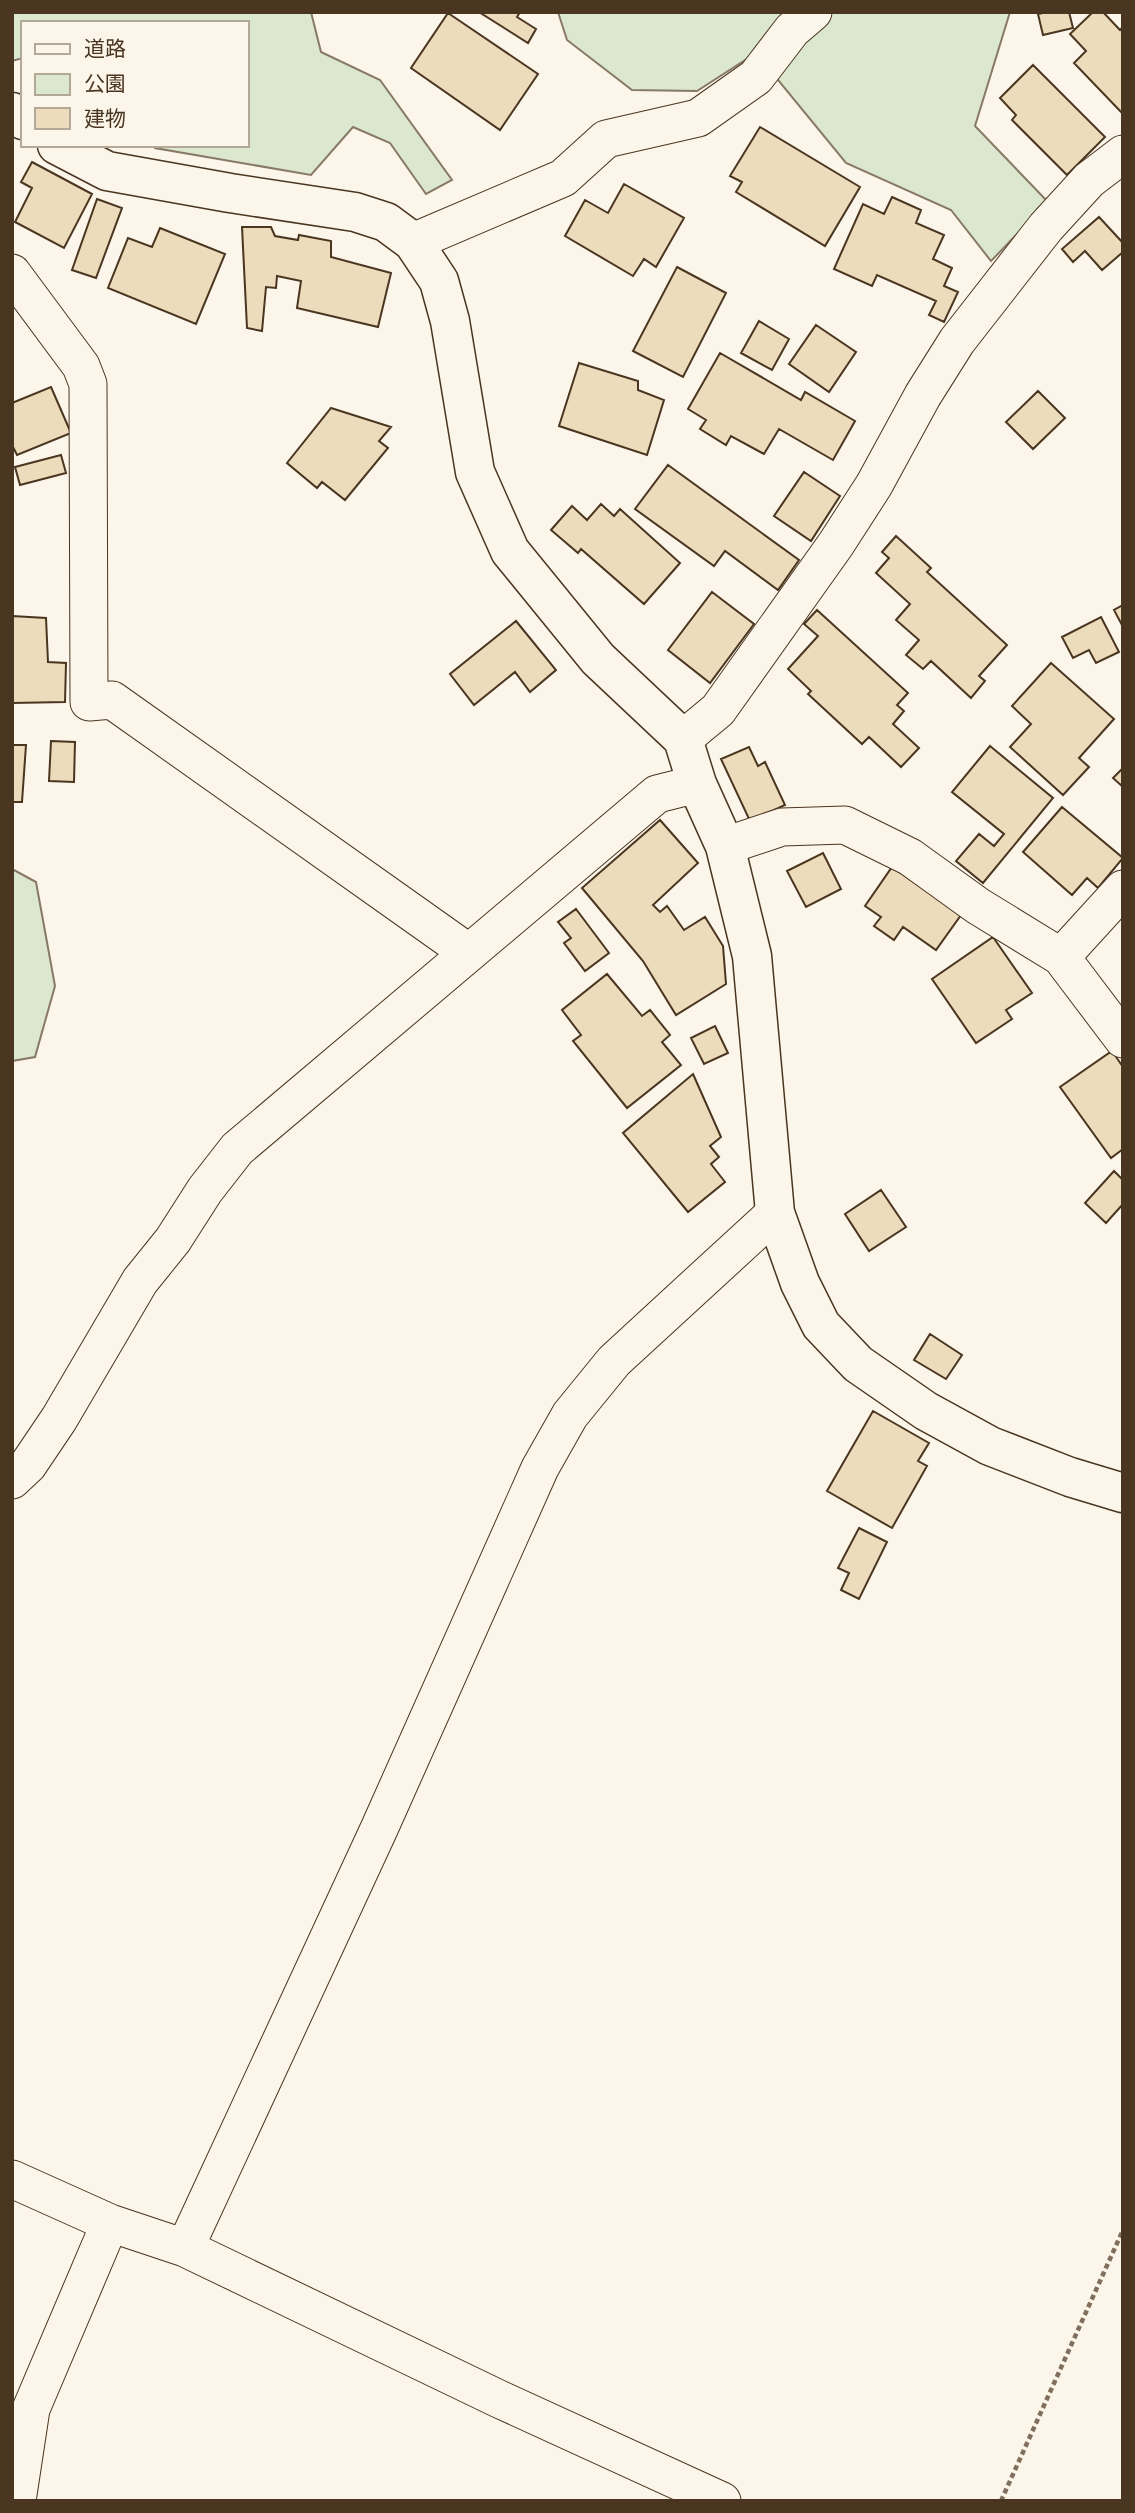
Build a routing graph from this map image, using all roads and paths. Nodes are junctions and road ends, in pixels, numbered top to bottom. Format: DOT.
graph roads {
  1 [pos="813,12"];
  2 [pos="61,147"];
  3 [pos="1123,153"];
  4 [pos="413,243"];
  5 [pos="12,273"];
  6 [pos="683,739"];
  7 [pos="697,784"];
  8 [pos="725,846"];
  9 [pos="1123,889"];
  10 [pos="469,953"];
  11 [pos="1061,957"];
  12 [pos="1123,1039"];
  13 [pos="775,1213"];
  14 [pos="12,1480"];
  15 [pos="1123,1493"];
  16 [pos="12,2179"];
  17 [pos="110,2223"];
  18 [pos="1123,2230"];
  19 [pos="185,2248"];
  20 [pos="672,2490"];
  21 [pos="18,2501"];
  22 [pos="722,2501"];
  23 [pos="1001,2501"];
  1 -- 4 [label="street"];
  2 -- 4 [label="street"];
  3 -- 6 [label="street"];
  4 -- 6 [label="street"];
  5 -- 10 [label="street"];
  6 -- 7 [label="street"];
  7 -- 8 [label="street"];
  7 -- 10 [label="street"];
  8 -- 11 [label="street"];
  8 -- 13 [label="street"];
  9 -- 11 [label="street"];
  10 -- 14 [label="street"];
  11 -- 12 [label="street"];
  13 -- 15 [label="street"];
  13 -- 19 [label="street"];
  16 -- 17 [label="street"];
  17 -- 19 [label="street"];
  17 -- 21 [label="street"];
  18 -- 23 [label="path"];
  19 -- 20 [label="street"];
  20 -- 22 [label="street"];
}
